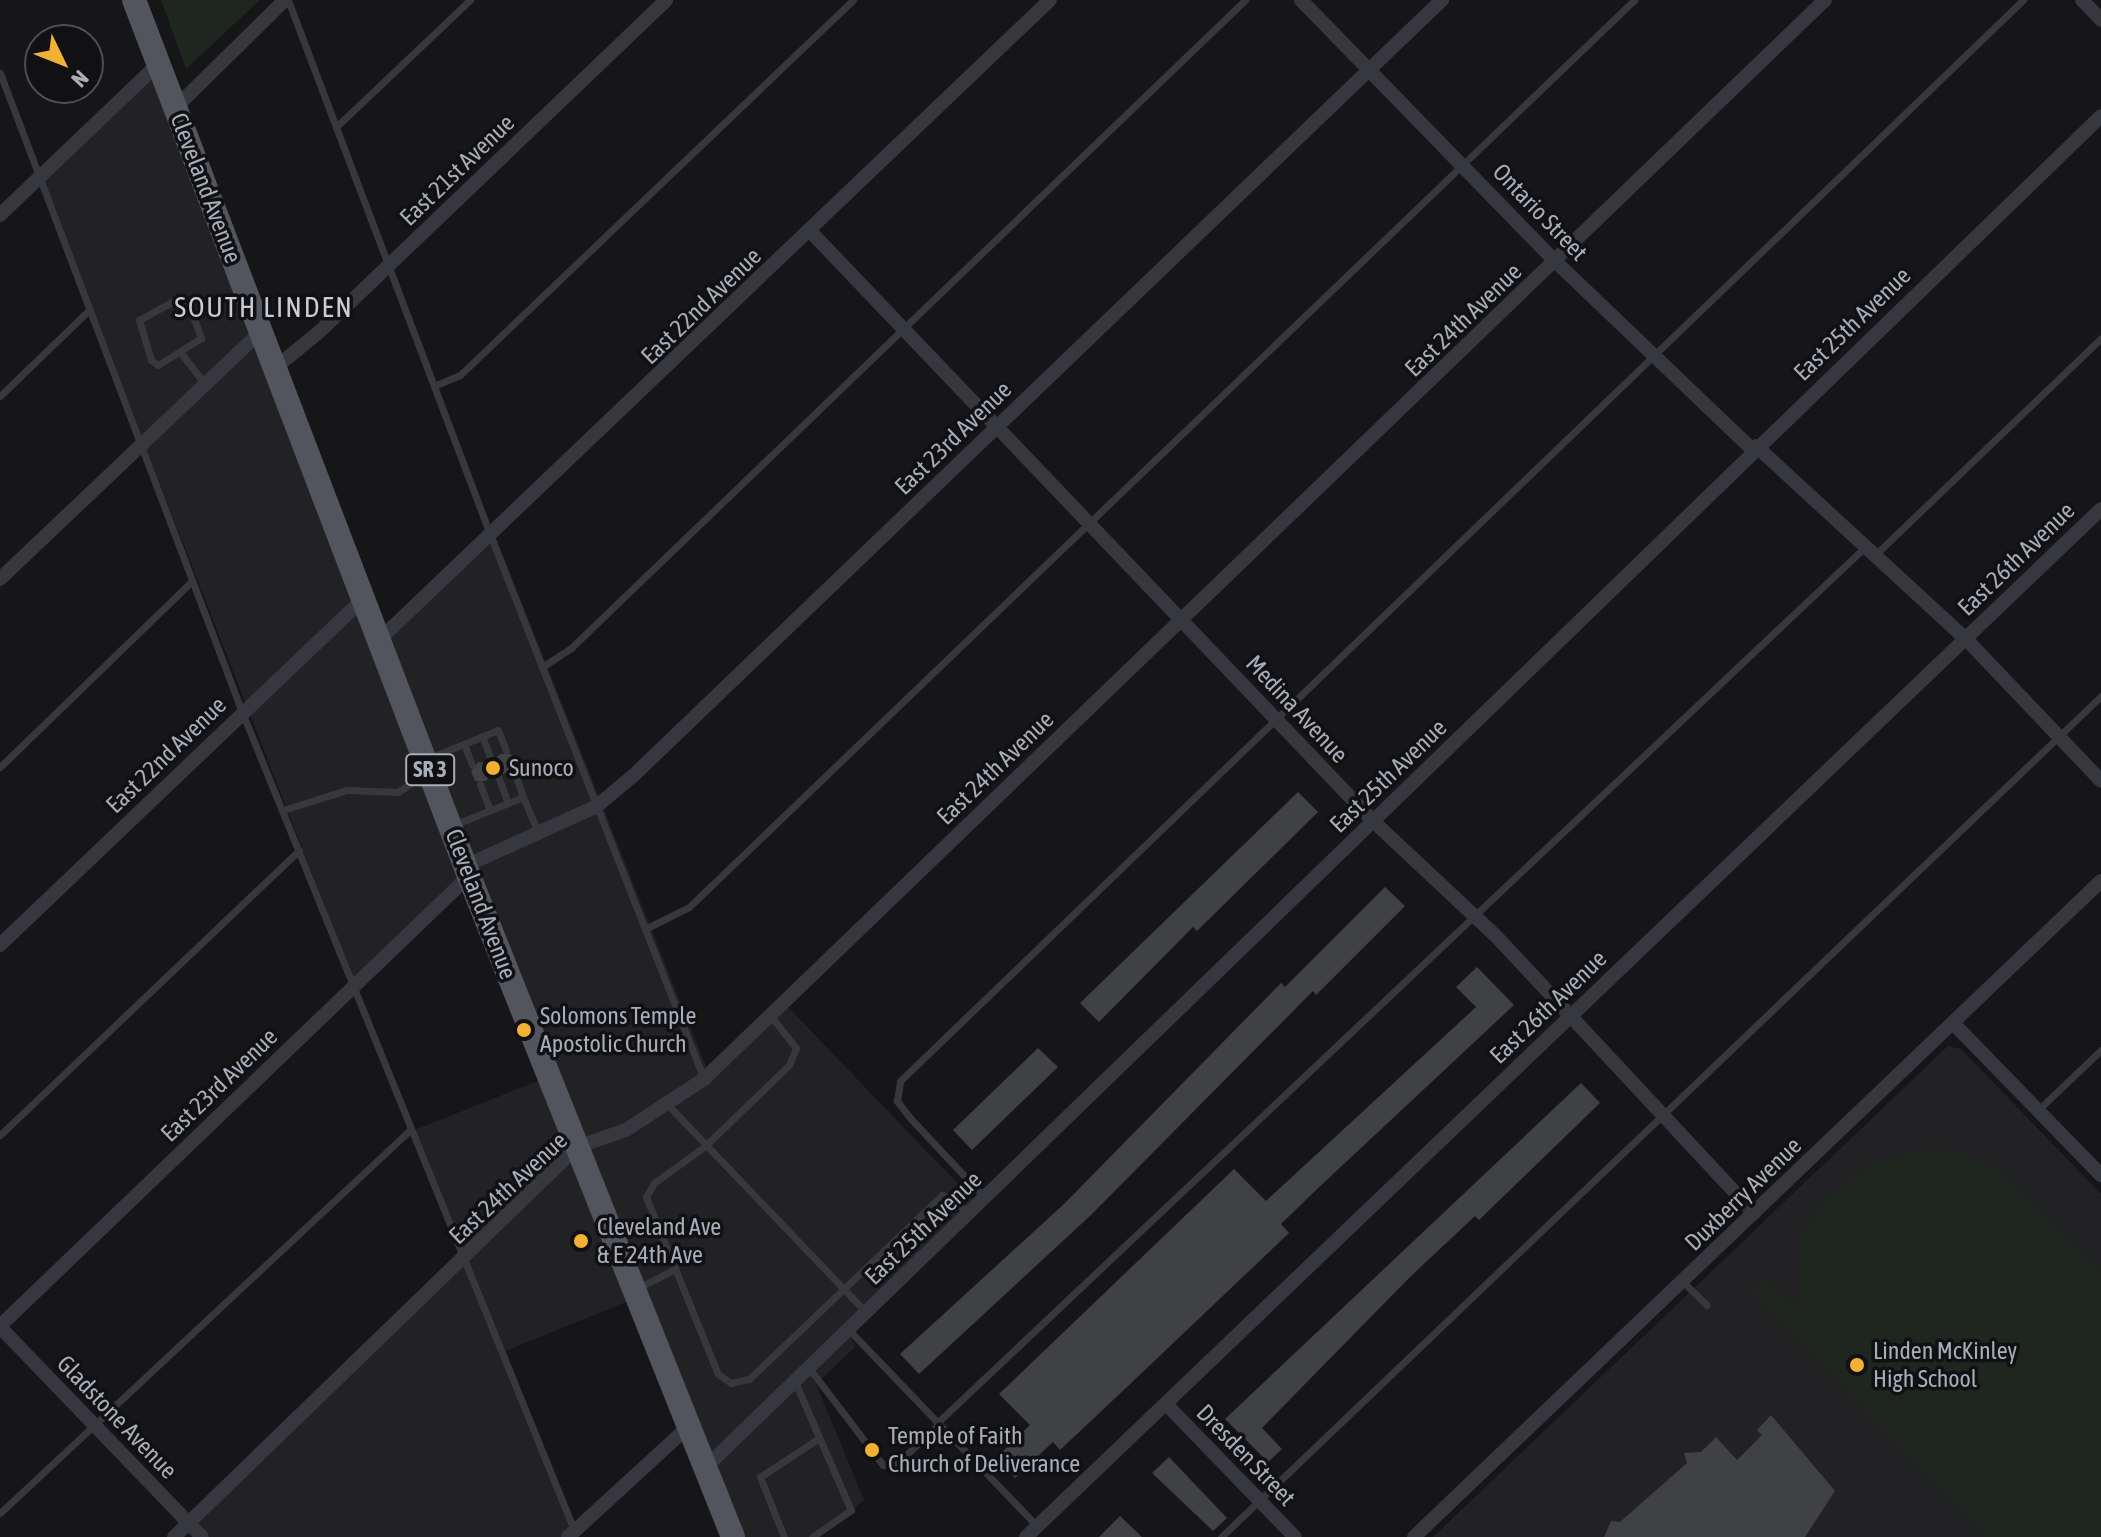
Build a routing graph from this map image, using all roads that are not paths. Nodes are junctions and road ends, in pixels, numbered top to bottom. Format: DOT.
graph roads {
  1 [pos="134,0"];
  2 [pos="286,0"];
  3 [pos="470,0"];
  4 [pos="666,0"];
  5 [pos="853,0"];
  6 [pos="1050,0"];
  7 [pos="1245,0"];
  8 [pos="1301,0"];
  9 [pos="1442,0"];
  10 [pos="1634,0"];
  11 [pos="1825,0"];
  12 [pos="2023,0"];
  13 [pos="2082,0"];
  14 [pos="2101,20"];
  15 [pos="158,64"];
  16 [pos="1371,67"];
  17 [pos="0,73"];
  18 [pos="175,108"];
  19 [pos="2101,116"];
  20 [pos="336,127"];
  21 [pos="1463,164"];
  22 [pos="38,179"];
  23 [pos="0,215"];
  24 [pos="810,231"];
  25 [pos="1555,261"];
  26 [pos="389,266"];
  27 [pos="88,311"];
  28 [pos="902,327"];
  29 [pos="261,331"];
  30 [pos="2101,338"];
  31 [pos="180,352"];
  32 [pos="1654,356"];
  33 [pos="275,368"];
  34 [pos="204,383"];
  35 [pos="434,386"];
  36 [pos="0,396"];
  37 [pos="996,426"];
  38 [pos="139,445"];
  39 [pos="1755,448"];
  40 [pos="2101,509"];
  41 [pos="1089,524"];
  42 [pos="491,537"];
  43 [pos="1871,550"];
  44 [pos="0,579"];
  45 [pos="192,581"];
  46 [pos="363,599"];
  47 [pos="1182,619"];
  48 [pos="1965,638"];
  49 [pos="379,640"];
  50 [pos="542,667"];
  51 [pos="2101,696"];
  52 [pos="242,712"];
  53 [pos="1276,719"];
  54 [pos="482,736"];
  55 [pos="2059,737"];
  56 [pos="464,744"];
  57 [pos="506,751"];
  58 [pos="490,757"];
  59 [pos="472,765"];
  60 [pos="428,766"];
  61 [pos="0,767"];
  62 [pos="514,771"];
  63 [pos="498,776"];
  64 [pos="2101,781"];
  65 [pos="480,784"];
  66 [pos="523,797"];
  67 [pos="508,803"];
  68 [pos="597,806"];
  69 [pos="283,810"];
  70 [pos="490,810"];
  71 [pos="1373,821"];
  72 [pos="451,826"];
  73 [pos="539,834"];
  74 [pos="299,850"];
  75 [pos="467,871"];
  76 [pos="2101,881"];
  77 [pos="1474,915"];
  78 [pos="645,929"];
  79 [pos="0,945"];
  80 [pos="355,984"];
  81 [pos="770,1015"];
  82 [pos="1568,1018"];
  83 [pos="1954,1024"];
  84 [pos="2101,1050"];
  85 [pos="704,1079"];
  86 [pos="667,1104"];
  87 [pos="2038,1110"];
  88 [pos="1659,1113"];
  89 [pos="410,1130"];
  90 [pos="0,1135"];
  91 [pos="705,1146"];
  92 [pos="577,1147"];
  93 [pos="2101,1175"];
  94 [pos="986,1199"];
  95 [pos="970,1213"];
  96 [pos="1754,1213"];
  97 [pos="467,1256"];
  98 [pos="675,1269"];
  99 [pos="1683,1282"];
  100 [pos="843,1289"];
  101 [pos="634,1290"];
  102 [pos="1707,1305"];
  103 [pos="867,1313"];
  104 [pos="0,1327"];
  105 [pos="849,1330"];
  106 [pos="809,1368"];
  107 [pos="795,1382"];
  108 [pos="1166,1404"];
  109 [pos="93,1423"];
  110 [pos="938,1424"];
  111 [pos="689,1426"];
  112 [pos="819,1438"];
  113 [pos="705,1468"];
  114 [pos="1260,1501"];
  115 [pos="0,1513"];
  116 [pos="189,1523"];
  117 [pos="1031,1532"];
  118 [pos="573,1535"];
  119 [pos="174,1537"];
  120 [pos="202,1537"];
  121 [pos="733,1537"];
  122 [pos="784,1537"];
  123 [pos="812,1537"];
  124 [pos="1221,1537"];
  125 [pos="1295,1537"];
  126 [pos="1414,1537"];
  1 -- 15 [label="main road, Cleveland Avenue / SR 3"];
  2 -- 18 [label="street"];
  2 -- 20 [label="lane"];
  3 -- 20 [label="lane"];
  4 -- 26 [label="street, East 21st Avenue"];
  5 -- 35 [label="lane"];
  6 -- 24 [label="street, East 22nd Avenue"];
  7 -- 28 [label="lane"];
  8 -- 16 [label="street, Ontario Street"];
  9 -- 16 [label="street, East 23rd Avenue"];
  10 -- 21 [label="lane"];
  11 -- 25 [label="street, East 24th Avenue"];
  12 -- 32 [label="lane"];
  13 -- 14 [label="street"];
  15 -- 18 [label="main road, Cleveland Avenue / SR 3"];
  15 -- 22 [label="street"];
  16 -- 21 [label="street, Ontario Street"];
  16 -- 37 [label="street, East 23rd Avenue"];
  17 -- 22 [label="lane"];
  18 -- 29 [label="main road, Cleveland Avenue / SR 3"];
  19 -- 39 [label="street, East 25th Avenue"];
  20 -- 26 [label="lane"];
  21 -- 25 [label="street, Ontario Street"];
  21 -- 41 [label="lane"];
  22 -- 23 [label="street"];
  22 -- 27 [label="lane"];
  24 -- 28 [label="street, Medina Avenue"];
  24 -- 42 [label="street, East 22nd Avenue"];
  25 -- 32 [label="street, Ontario Street"];
  25 -- 47 [label="street, East 24th Avenue"];
  26 -- 33 [label="street, East 21st Avenue"];
  26 -- 35 [label="lane"];
  27 -- 36 [label="lane"];
  27 -- 38 [label="lane"];
  28 -- 37 [label="street, Medina Avenue"];
  28 -- 50 [label="lane"];
  29 -- 33 [label="main road, Cleveland Avenue / SR 3"];
  29 -- 34 [label="street"];
  30 -- 43 [label="lane"];
  31 -- 31 [label="lane"];
  31 -- 34 [label="lane"];
  32 -- 39 [label="street, Ontario Street"];
  32 -- 53 [label="lane"];
  33 -- 46 [label="main road, Cleveland Avenue / SR 3"];
  34 -- 38 [label="street"];
  35 -- 42 [label="lane"];
  37 -- 41 [label="street, Medina Avenue"];
  37 -- 68 [label="street, East 23rd Avenue"];
  38 -- 44 [label="street"];
  38 -- 45 [label="lane"];
  39 -- 43 [label="street, Ontario Street"];
  39 -- 71 [label="street, East 25th Avenue"];
  40 -- 48 [label="street, East 26th Avenue"];
  41 -- 47 [label="street, Medina Avenue"];
  41 -- 78 [label="lane"];
  42 -- 49 [label="street, East 22nd Avenue"];
  42 -- 50 [label="lane"];
  43 -- 48 [label="street, Ontario Street"];
  43 -- 77 [label="lane"];
  45 -- 52 [label="lane"];
  45 -- 61 [label="lane"];
  46 -- 49 [label="main road, Cleveland Avenue / SR 3"];
  46 -- 52 [label="street, East 22nd Avenue"];
  47 -- 53 [label="street, Medina Avenue"];
  47 -- 81 [label="street, East 24th Avenue"];
  48 -- 55 [label="street, Ontario Street"];
  48 -- 82 [label="street, East 26th Avenue"];
  49 -- 60 [label="main road, Cleveland Avenue / SR 3"];
  50 -- 68 [label="lane"];
  51 -- 55 [label="lane"];
  52 -- 69 [label="lane"];
  52 -- 79 [label="street, East 22nd Avenue"];
  53 -- 71 [label="street, Medina Avenue"];
  53 -- 94 [label="lane"];
  54 -- 56 [label="lane"];
  54 -- 57 [label="lane"];
  54 -- 58 [label="lane"];
  55 -- 64 [label="street, Ontario Street"];
  55 -- 88 [label="lane"];
  56 -- 59 [label="lane"];
  56 -- 60 [label="lane"];
  60 -- 69 [label="lane"];
  60 -- 72 [label="main road, Cleveland Avenue / SR 3"];
  62 -- 66 [label="lane"];
  63 -- 67 [label="lane"];
  65 -- 70 [label="lane"];
  66 -- 67 [label="lane"];
  66 -- 73 [label="lane"];
  67 -- 70 [label="lane"];
  68 -- 73 [label="street, East 23rd Avenue"];
  68 -- 78 [label="lane"];
  69 -- 74 [label="lane"];
  70 -- 72 [label="lane"];
  71 -- 77 [label="street, Medina Avenue"];
  71 -- 94 [label="street, East 25th Avenue"];
  72 -- 75 [label="main road, Cleveland Avenue / SR 3"];
  73 -- 75 [label="street, East 23rd Avenue"];
  74 -- 80 [label="lane"];
  74 -- 90 [label="lane"];
  75 -- 80 [label="street, East 23rd Avenue"];
  75 -- 92 [label="main road, Cleveland Avenue / SR 3"];
  76 -- 83 [label="street, Duxberry Avenue"];
  77 -- 82 [label="street, Medina Avenue"];
  77 -- 110 [label="lane"];
  78 -- 85 [label="lane"];
  80 -- 89 [label="lane"];
  80 -- 104 [label="street, East 23rd Avenue"];
  81 -- 85 [label="street, East 24th Avenue"];
  81 -- 91 [label="lane"];
  82 -- 88 [label="street, Medina Avenue"];
  82 -- 108 [label="street, East 26th Avenue"];
  83 -- 87 [label="street"];
  83 -- 96 [label="street, Duxberry Avenue"];
  84 -- 87 [label="lane"];
  85 -- 86 [label="street, East 24th Avenue"];
  86 -- 91 [label="lane"];
  86 -- 92 [label="street, East 24th Avenue"];
  87 -- 93 [label="street"];
  88 -- 96 [label="street, Medina Avenue"];
  88 -- 114 [label="lane"];
  89 -- 97 [label="lane"];
  89 -- 109 [label="lane"];
  91 -- 98 [label="lane"];
  91 -- 100 [label="lane"];
  92 -- 97 [label="street, East 24th Avenue"];
  92 -- 101 [label="main road, Cleveland Avenue / SR 3"];
  94 -- 95 [label="street, East 25th Avenue"];
  95 -- 100 [label="lane"];
  95 -- 103 [label="street, East 25th Avenue"];
  96 -- 99 [label="street, Duxberry Avenue"];
  97 -- 116 [label="street, East 24th Avenue"];
  97 -- 118 [label="lane"];
  98 -- 100 [label="lane"];
  98 -- 101 [label="lane"];
  99 -- 102 [label="lane"];
  99 -- 126 [label="street, Duxberry Avenue"];
  100 -- 103 [label="lane"];
  101 -- 111 [label="main road, Cleveland Avenue / SR 3"];
  103 -- 105 [label="street, East 25th Avenue"];
  104 -- 109 [label="street, Gladstone Avenue"];
  105 -- 106 [label="street, East 25th Avenue"];
  105 -- 110 [label="lane"];
  106 -- 107 [label="street, East 25th Avenue"];
  106 -- 110 [label="lane"];
  107 -- 112 [label="lane"];
  107 -- 113 [label="street, East 25th Avenue"];
  108 -- 114 [label="street, Dresden Street"];
  108 -- 117 [label="street, East 26th Avenue"];
  109 -- 115 [label="lane"];
  109 -- 116 [label="street, Gladstone Avenue"];
  110 -- 117 [label="lane"];
  111 -- 113 [label="main road, Cleveland Avenue / SR 3"];
  111 -- 118 [label="street"];
  112 -- 122 [label="lane"];
  112 -- 123 [label="lane"];
  113 -- 121 [label="main road, Cleveland Avenue / SR 3"];
  114 -- 124 [label="lane"];
  114 -- 125 [label="street, Dresden Street"];
  116 -- 119 [label="street, East 24th Avenue"];
  116 -- 120 [label="street, Gladstone Avenue"];
}
